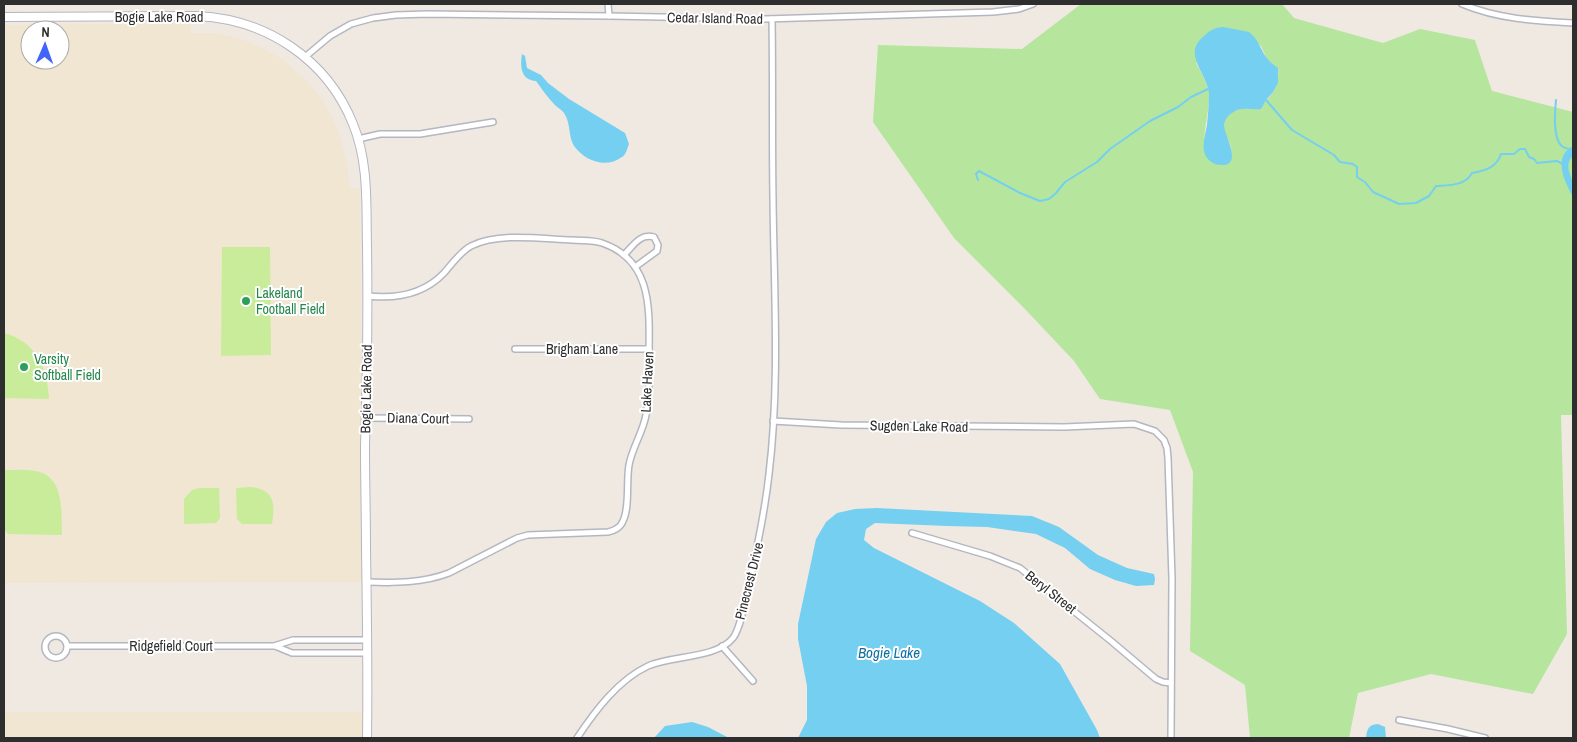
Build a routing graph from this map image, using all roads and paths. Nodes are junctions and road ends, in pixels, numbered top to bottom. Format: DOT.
graph roads {
  1 [pos="608,4"];
  2 [pos="1033,4"];
  3 [pos="1462,4"];
  4 [pos="609,16"];
  5 [pos="4,17"];
  6 [pos="772,19"];
  7 [pos="1573,23"];
  8 [pos="305,57"];
  9 [pos="493,122"];
  10 [pos="358,138"];
  11 [pos="624,255"];
  12 [pos="635,267"];
  13 [pos="368,296"];
  14 [pos="515,349"];
  15 [pos="649,349"];
  16 [pos="366,418"];
  17 [pos="469,419"];
  18 [pos="773,421"];
  19 [pos="912,533"];
  20 [pos="367,582"];
  21 [pos="368,640"];
  22 [pos="68,646"];
  23 [pos="274,646"];
  24 [pos="722,646"];
  25 [pos="368,653"];
  26 [pos="753,681"];
  27 [pos="1171,683"];
  28 [pos="1399,720"];
  29 [pos="367,738"];
  30 [pos="577,738"];
  31 [pos="1170,738"];
  32 [pos="1485,738"];
  1 -- 4 [label="street"];
  2 -- 6 [label="street, Cedar Island Road"];
  3 -- 7 [label="street"];
  4 -- 6 [label="street, Cedar Island Road"];
  4 -- 8 [label="street, Cedar Island Road"];
  5 -- 8 [label="main road, Bogie Lake Road"];
  6 -- 18 [label="street"];
  8 -- 10 [label="main road, Bogie Lake Road"];
  9 -- 10 [label="street"];
  10 -- 13 [label="main road, Bogie Lake Road"];
  11 -- 12 [label="street, Lake Haven"];
  11 -- 12 [label="street"];
  11 -- 13 [label="street, Lake Haven"];
  12 -- 15 [label="street, Lake Haven"];
  13 -- 16 [label="main road, Bogie Lake Road"];
  14 -- 15 [label="street, Brigham Lane"];
  15 -- 20 [label="street, Lake Haven"];
  16 -- 17 [label="street, Diana Court"];
  16 -- 20 [label="main road, Bogie Lake Road"];
  18 -- 24 [label="street, Pinecrest Drive"];
  18 -- 27 [label="street, Sugden Lake Road"];
  19 -- 27 [label="street, Beryl Street"];
  20 -- 21 [label="main road, Bogie Lake Road"];
  21 -- 23 [label="street, Ridgefield Court"];
  21 -- 25 [label="main road, Bogie Lake Road"];
  22 -- 22 [label="street, Ridgefield Court"];
  22 -- 23 [label="street, Ridgefield Court"];
  23 -- 25 [label="street, Ridgefield Court"];
  24 -- 26 [label="street"];
  24 -- 30 [label="street"];
  25 -- 29 [label="main road, Bogie Lake Road"];
  27 -- 31 [label="street, Sugden Lake Road"];
  28 -- 32 [label="street"];
}
